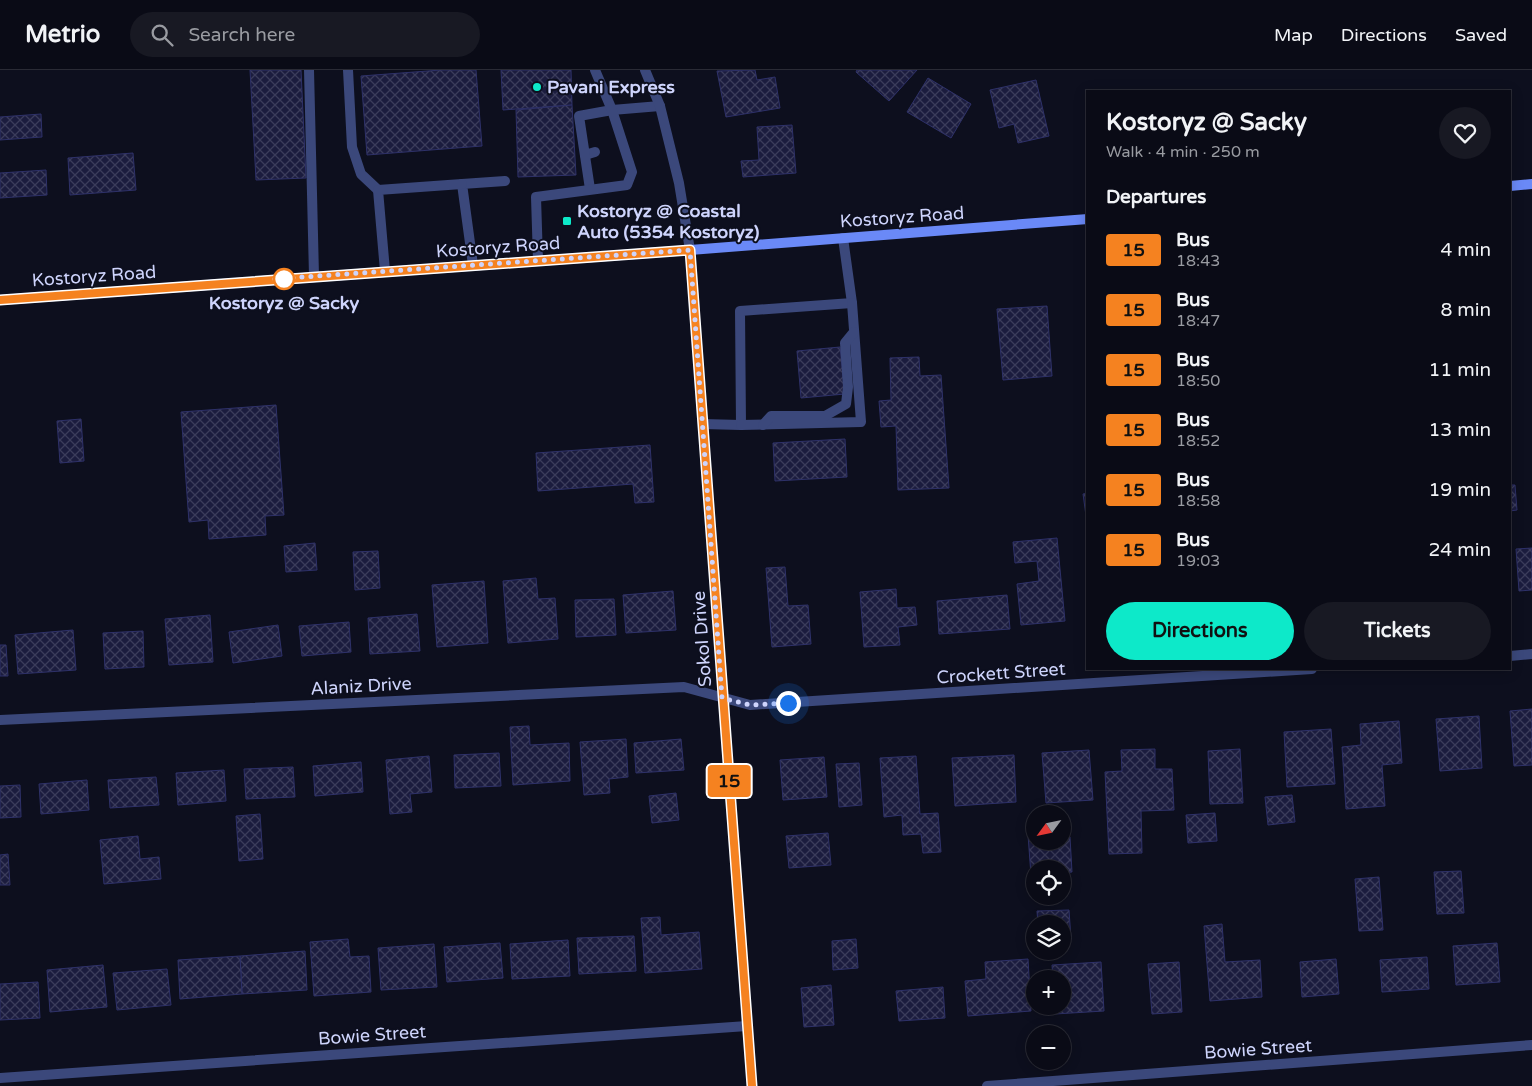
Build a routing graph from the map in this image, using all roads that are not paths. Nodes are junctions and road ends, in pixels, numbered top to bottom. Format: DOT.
graph roads {
  1 [pos="309,70"];
  2 [pos="348,70"];
  3 [pos="596,70"];
  4 [pos="645,70"];
  5 [pos="660,106"];
  6 [pos="612,110"];
  7 [pos="505,180"];
  8 [pos="462,184"];
  9 [pos="1532,184"];
  10 [pos="1511,186"];
  11 [pos="590,189"];
  12 [pos="378,190"];
  13 [pos="1086,219"];
  14 [pos="843,238"];
  15 [pos="690,250"];
  16 [pos="538,260"];
  17 [pos="473,265"];
  18 [pos="386,271"];
  19 [pos="314,276"];
  20 [pos="0,300"];
  21 [pos="852,303"];
  22 [pos="854,332"];
  23 [pos="703,424"];
  24 [pos="740,424"];
  25 [pos="762,425"];
  26 [pos="1532,654"];
  27 [pos="1511,656"];
  28 [pos="1296,670"];
  29 [pos="722,698"];
  30 [pos="0,720"];
  31 [pos="747,1026"];
  32 [pos="1532,1045"];
  33 [pos="0,1078"];
  34 [pos="752,1086"];
  35 [pos="987,1086"];
  1 -- 19 [label="street"];
  2 -- 12 [label="street"];
  3 -- 6 [label="street"];
  4 -- 5 [label="street, Sokol Drive"];
  5 -- 6 [label="street"];
  5 -- 15 [label="street, Sokol Drive"];
  6 -- 11 [label="street"];
  6 -- 11 [label="street"];
  7 -- 8 [label="street"];
  8 -- 12 [label="street"];
  8 -- 17 [label="street"];
  9 -- 10 [label="main road"];
  11 -- 16 [label="street"];
  12 -- 18 [label="street"];
  13 -- 14 [label="main road, Kostoryz Road"];
  14 -- 15 [label="main road, Kostoryz Road"];
  14 -- 21 [label="street"];
  15 -- 16 [label="main road, Kostoryz Road"];
  15 -- 23 [label="street, Sokol Drive"];
  16 -- 17 [label="main road, Kostoryz Road"];
  17 -- 18 [label="main road, Kostoryz Road"];
  18 -- 19 [label="main road, Kostoryz Road"];
  19 -- 20 [label="main road, Kostoryz Road"];
  21 -- 22 [label="street"];
  21 -- 24 [label="street"];
  22 -- 25 [label="street"];
  22 -- 25 [label="street"];
  23 -- 24 [label="street"];
  23 -- 29 [label="street, Sokol Drive"];
  24 -- 25 [label="street"];
  26 -- 27 [label="street"];
  28 -- 29 [label="street, Crockett Street"];
  29 -- 30 [label="street, Alaniz Drive"];
  29 -- 31 [label="street, Sokol Drive"];
  31 -- 33 [label="street, Bowie Street"];
  31 -- 34 [label="street, Sokol Drive"];
  32 -- 35 [label="street, Bowie Street"];
}
